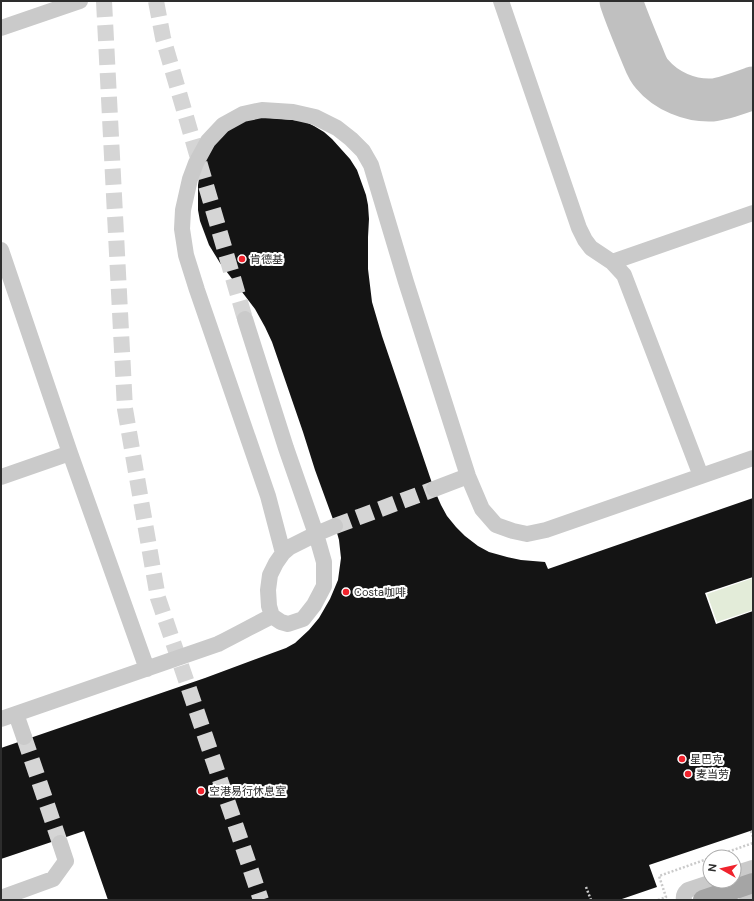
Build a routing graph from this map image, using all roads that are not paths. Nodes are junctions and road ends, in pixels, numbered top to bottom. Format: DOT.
graph roads {
  1 [pos="80,1"];
  2 [pos="501,1"];
  3 [pos="1,28"];
  4 [pos="753,213"];
  5 [pos="1,250"];
  6 [pos="612,262"];
  7 [pos="245,319"];
  8 [pos="70,453"];
  9 [pos="753,458"];
  10 [pos="468,476"];
  11 [pos="701,476"];
  12 [pos="1,477"];
  13 [pos="434,489"];
  14 [pos="335,526"];
  15 [pos="316,534"];
  16 [pos="283,553"];
  17 [pos="272,616"];
  18 [pos="147,669"];
  19 [pos="16,714"];
  20 [pos="1,719"];
  21 [pos="24,737"];
  22 [pos="60,843"];
  23 [pos="753,868"];
  24 [pos="742,871"];
  25 [pos="753,883"];
  26 [pos="702,885"];
  27 [pos="32,894"];
  28 [pos="10,897"];
  29 [pos="753,898"];
  30 [pos="684,900"];
  31 [pos="703,900"];
  32 [pos="747,900"];
  1 -- 3 [label="lane"];
  2 -- 6 [label="lane"];
  4 -- 6 [label="lane"];
  5 -- 8 [label="lane"];
  6 -- 11 [label="lane"];
  7 -- 15 [label="lane"];
  8 -- 12 [label="lane"];
  8 -- 18 [label="lane"];
  9 -- 11 [label="lane"];
  10 -- 11 [label="lane"];
  10 -- 13 [label="lane"];
  10 -- 16 [label="lane"];
  14 -- 15 [label="lane"];
  15 -- 16 [label="lane"];
  15 -- 17 [label="lane"];
  16 -- 17 [label="lane"];
  17 -- 18 [label="lane"];
  18 -- 19 [label="lane"];
  19 -- 20 [label="lane"];
  19 -- 21 [label="lane"];
  22 -- 27 [label="lane"];
  23 -- 24 [label="lane"];
  25 -- 31 [label="main road"];
  26 -- 30 [label="lane"];
  27 -- 28 [label="lane"];
  29 -- 32 [label="lane"];
}
